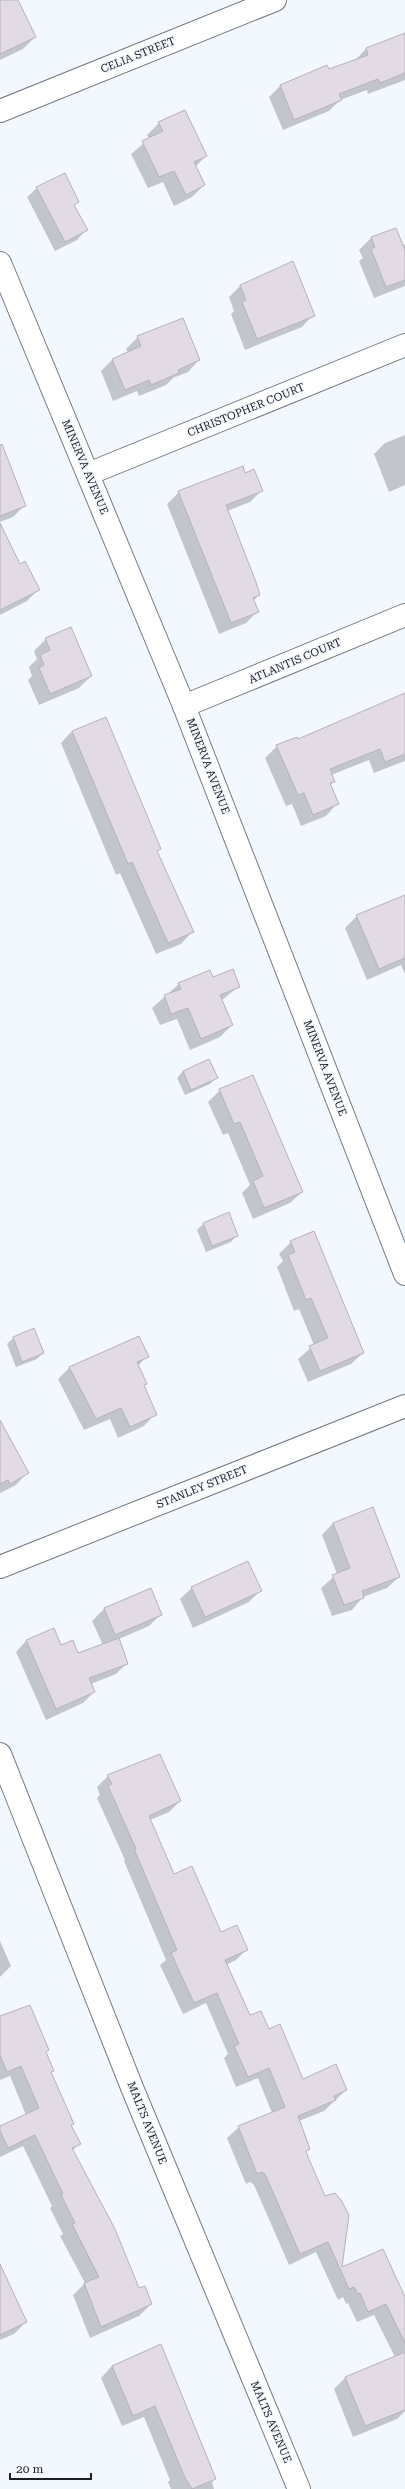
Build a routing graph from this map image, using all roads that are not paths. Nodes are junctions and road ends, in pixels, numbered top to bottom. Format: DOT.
graph roads {
  1 [pos="275,0"];
  2 [pos="0,111"];
  3 [pos="0,263"];
  4 [pos="405,345"];
  5 [pos="88,474"];
  6 [pos="405,615"];
  7 [pos="184,706"];
  8 [pos="405,1274"];
  9 [pos="405,1406"];
  10 [pos="0,1567"];
  11 [pos="0,1754"];
  12 [pos="299,2489"];
  1 -- 2 [label="street, CELIA STREET"];
  3 -- 5 [label="street, MINERVA AVENUE"];
  4 -- 5 [label="street, CHRISTOPHER COURT"];
  5 -- 7 [label="street, MINERVA AVENUE"];
  6 -- 7 [label="street, ATLANTIS COURT"];
  7 -- 8 [label="street, MINERVA AVENUE"];
  9 -- 10 [label="street, STANLEY STREET"];
  11 -- 12 [label="street, MALTS AVENUE"];
}
